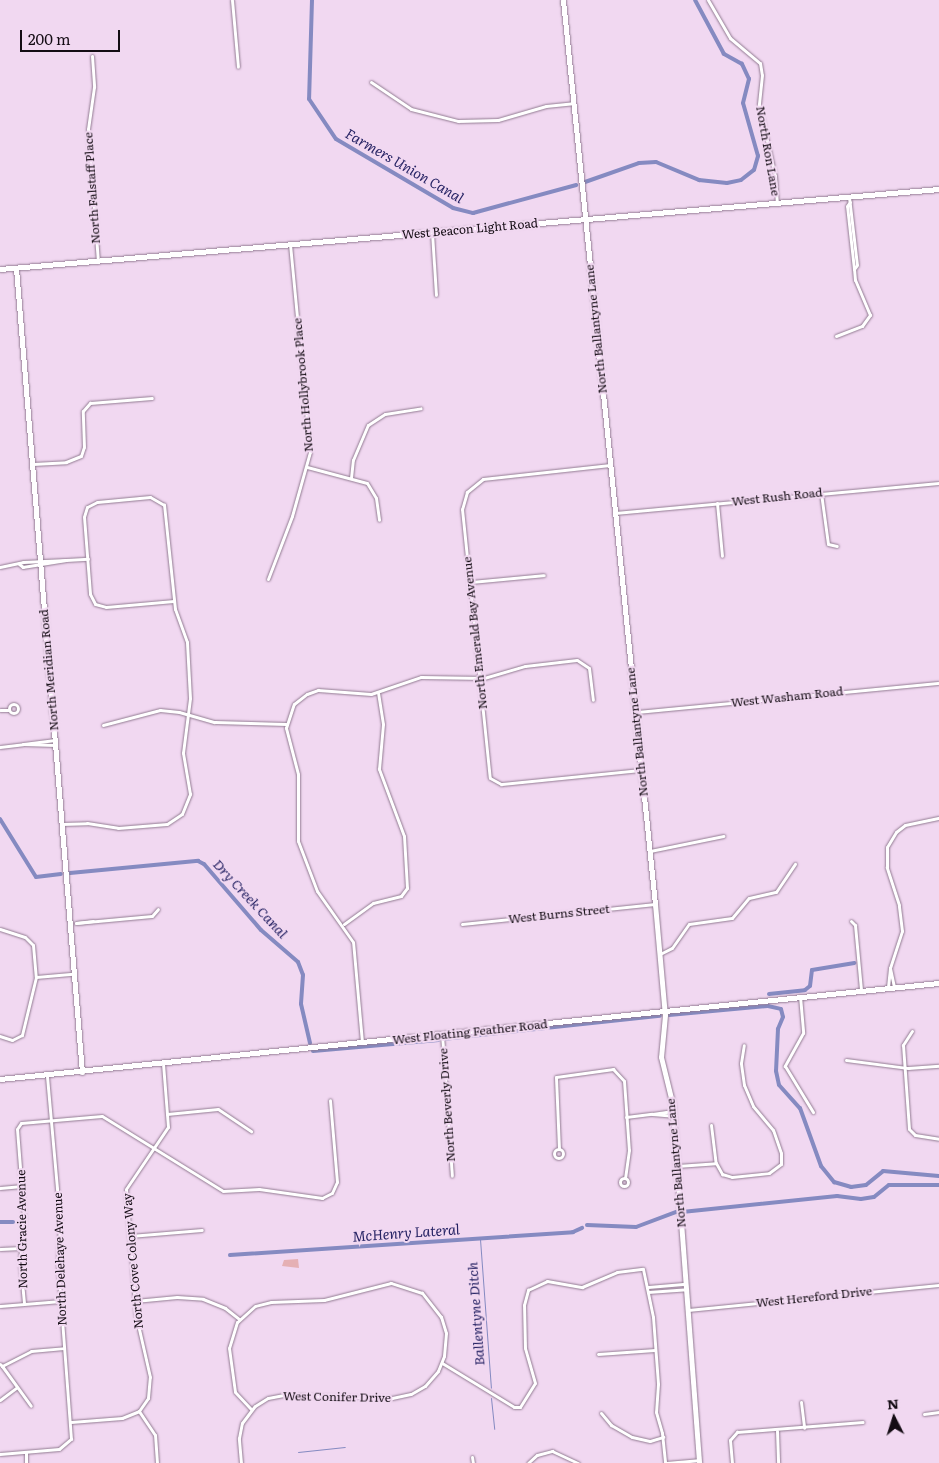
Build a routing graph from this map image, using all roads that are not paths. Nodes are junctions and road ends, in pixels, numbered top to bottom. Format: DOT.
graph roads {
  1 [pos="232,0"];
  2 [pos="563,0"];
  3 [pos="708,0"];
  4 [pos="92,56"];
  5 [pos="238,67"];
  6 [pos="371,82"];
  7 [pos="574,103"];
  8 [pos="939,189"];
  9 [pos="850,200"];
  10 [pos="777,203"];
  11 [pos="585,220"];
  12 [pos="432,233"];
  13 [pos="290,245"];
  14 [pos="98,261"];
  15 [pos="16,268"];
  16 [pos="0,269"];
  17 [pos="436,295"];
  18 [pos="836,336"];
  19 [pos="152,398"];
  20 [pos="421,408"];
  21 [pos="32,464"];
  22 [pos="610,465"];
  23 [pos="307,467"];
  24 [pos="351,478"];
  25 [pos="939,483"];
  26 [pos="821,493"];
  27 [pos="717,503"];
  28 [pos="614,513"];
  29 [pos="379,520"];
  30 [pos="837,546"];
  31 [pos="722,556"];
  32 [pos="88,559"];
  33 [pos="40,563"];
  34 [pos="0,567"];
  35 [pos="544,575"];
  36 [pos="268,579"];
  37 [pos="470,582"];
  38 [pos="174,601"];
  39 [pos="480,679"];
  40 [pos="939,683"];
  41 [pos="378,693"];
  42 [pos="593,700"];
  43 [pos="0,710"];
  44 [pos="9,710"];
  45 [pos="634,712"];
  46 [pos="188,714"];
  47 [pos="286,724"];
  48 [pos="103,725"];
  49 [pos="55,742"];
  50 [pos="0,747"];
  51 [pos="641,770"];
  52 [pos="939,818"];
  53 [pos="62,824"];
  54 [pos="723,836"];
  55 [pos="650,851"];
  56 [pos="795,864"];
  57 [pos="655,904"];
  58 [pos="158,910"];
  59 [pos="851,921"];
  60 [pos="70,923"];
  61 [pos="344,924"];
  62 [pos="462,924"];
  63 [pos="0,929"];
  64 [pos="660,954"];
  65 [pos="74,974"];
  66 [pos="36,977"];
  67 [pos="939,983"];
  68 [pos="891,987"];
  69 [pos="861,990"];
  70 [pos="800,996"];
  71 [pos="664,1011"];
  72 [pos="912,1031"];
  73 [pos="442,1034"];
  74 [pos="0,1036"];
  75 [pos="362,1043"];
  76 [pos="744,1045"];
  77 [pos="846,1060"];
  78 [pos="163,1064"];
  79 [pos="939,1066"];
  80 [pos="905,1068"];
  81 [pos="82,1072"];
  82 [pos="48,1075"];
  83 [pos="0,1079"];
  84 [pos="330,1100"];
  85 [pos="812,1112"];
  86 [pos="673,1113"];
  87 [pos="167,1114"];
  88 [pos="626,1117"];
  89 [pos="51,1120"];
  90 [pos="711,1125"];
  91 [pos="251,1131"];
  92 [pos="939,1138"];
  93 [pos="154,1148"];
  94 [pos="559,1149"];
  95 [pos="716,1163"];
  96 [pos="677,1166"];
  97 [pos="452,1176"];
  98 [pos="625,1178"];
  99 [pos="22,1186"];
  100 [pos="0,1188"];
  101 [pos="202,1230"];
  102 [pos="130,1236"];
  103 [pos="21,1248"];
  104 [pos="0,1249"];
  105 [pos="939,1285"];
  106 [pos="686,1286"];
  107 [pos="648,1287"];
  108 [pos="648,1292"];
  109 [pos="60,1301"];
  110 [pos="135,1301"];
  111 [pos="24,1304"];
  112 [pos="0,1306"];
  113 [pos="688,1310"];
  114 [pos="239,1319"];
  115 [pos="64,1348"];
  116 [pos="656,1350"];
  117 [pos="598,1354"];
  118 [pos="442,1363"];
  119 [pos="1,1365"];
  120 [pos="17,1387"];
  121 [pos="0,1400"];
  122 [pos="801,1402"];
  123 [pos="31,1406"];
  124 [pos="251,1410"];
  125 [pos="139,1411"];
  126 [pos="939,1412"];
  127 [pos="601,1413"];
  128 [pos="924,1414"];
  129 [pos="71,1422"];
  130 [pos="863,1422"];
  131 [pos="804,1428"];
  132 [pos="777,1431"];
  133 [pos="663,1437"];
  134 [pos="26,1452"];
  135 [pos="0,1454"];
  136 [pos="472,1457"];
  137 [pos="698,1462"];
  138 [pos="26,1463"];
  139 [pos="157,1463"];
  140 [pos="241,1463"];
  141 [pos="473,1463"];
  142 [pos="528,1463"];
  143 [pos="578,1463"];
  144 [pos="665,1463"];
  145 [pos="732,1463"];
  146 [pos="778,1463"];
  1 -- 5 [label="street"];
  2 -- 7 [label="street, North Ballantyne Lane"];
  3 -- 10 [label="street, North Ron Lane"];
  4 -- 14 [label="street, North Falstaff Place"];
  6 -- 7 [label="street"];
  7 -- 11 [label="street, North Ballantyne Lane"];
  8 -- 9 [label="street, West Beacon Light Road"];
  9 -- 10 [label="street, West Beacon Light Road"];
  9 -- 18 [label="street"];
  10 -- 11 [label="street, West Beacon Light Road"];
  11 -- 12 [label="street, West Beacon Light Road"];
  11 -- 22 [label="street, North Ballantyne Lane"];
  12 -- 13 [label="street, West Beacon Light Road"];
  12 -- 17 [label="street"];
  13 -- 14 [label="street, West Beacon Light Road"];
  13 -- 23 [label="street, North Hollybrook Place"];
  14 -- 15 [label="street, West Beacon Light Road"];
  15 -- 16 [label="street, West Beacon Light Road"];
  15 -- 21 [label="street, North Meridian Road"];
  19 -- 21 [label="street"];
  20 -- 24 [label="street"];
  21 -- 33 [label="street, North Meridian Road"];
  22 -- 28 [label="street, North Ballantyne Lane"];
  22 -- 37 [label="street, North Emerald Bay Avenue"];
  23 -- 24 [label="street"];
  23 -- 36 [label="street, North Hollybrook Place"];
  24 -- 29 [label="street"];
  25 -- 26 [label="street, West Rush Road"];
  26 -- 27 [label="street, West Rush Road"];
  26 -- 30 [label="street"];
  27 -- 28 [label="street, West Rush Road"];
  27 -- 31 [label="street"];
  28 -- 45 [label="street, North Ballantyne Lane"];
  32 -- 33 [label="street"];
  32 -- 38 [label="street"];
  32 -- 38 [label="street"];
  33 -- 34 [label="street"];
  33 -- 49 [label="street, North Meridian Road"];
  35 -- 37 [label="street"];
  37 -- 39 [label="street, North Emerald Bay Avenue"];
  38 -- 46 [label="street"];
  39 -- 41 [label="street"];
  39 -- 42 [label="street"];
  39 -- 51 [label="street, North Emerald Bay Avenue"];
  40 -- 45 [label="street, West Washam Road"];
  41 -- 47 [label="street"];
  41 -- 61 [label="street"];
  43 -- 44 [label="street"];
  45 -- 51 [label="street, North Ballantyne Lane"];
  46 -- 47 [label="street"];
  46 -- 48 [label="street"];
  46 -- 53 [label="street"];
  47 -- 61 [label="street"];
  49 -- 50 [label="street"];
  49 -- 53 [label="street, North Meridian Road"];
  51 -- 55 [label="street, North Ballantyne Lane"];
  52 -- 68 [label="street"];
  53 -- 60 [label="street, North Meridian Road"];
  54 -- 55 [label="street"];
  55 -- 57 [label="street, North Ballantyne Lane"];
  56 -- 64 [label="street"];
  57 -- 62 [label="street, West Burns Street"];
  57 -- 64 [label="street, North Ballantyne Lane"];
  58 -- 60 [label="street"];
  59 -- 69 [label="street"];
  60 -- 65 [label="street, North Meridian Road"];
  61 -- 75 [label="street"];
  63 -- 66 [label="street"];
  64 -- 71 [label="street, North Ballantyne Lane"];
  65 -- 66 [label="street"];
  65 -- 81 [label="street, North Meridian Road"];
  66 -- 74 [label="street"];
  67 -- 68 [label="street, West Floating Feather Road"];
  68 -- 69 [label="street, West Floating Feather Road"];
  69 -- 70 [label="street, West Floating Feather Road"];
  70 -- 71 [label="street, West Floating Feather Road"];
  70 -- 85 [label="street"];
  71 -- 73 [label="street, West Floating Feather Road"];
  71 -- 86 [label="street, North Ballantyne Lane"];
  72 -- 80 [label="street"];
  73 -- 75 [label="street, West Floating Feather Road"];
  73 -- 97 [label="street, North Beverly Drive"];
  75 -- 78 [label="street, West Floating Feather Road"];
  76 -- 95 [label="street"];
  77 -- 80 [label="street"];
  78 -- 81 [label="street, West Floating Feather Road"];
  78 -- 87 [label="street, North Cove Colony Way"];
  79 -- 80 [label="street"];
  80 -- 92 [label="street"];
  81 -- 82 [label="street, West Floating Feather Road"];
  82 -- 83 [label="street, West Floating Feather Road"];
  82 -- 89 [label="street, North Delehaye Avenue"];
  84 -- 93 [label="street"];
  86 -- 88 [label="street"];
  86 -- 96 [label="street, North Ballantyne Lane"];
  87 -- 91 [label="street"];
  87 -- 93 [label="street, North Cove Colony Way"];
  88 -- 94 [label="street"];
  88 -- 98 [label="street"];
  89 -- 93 [label="street"];
  89 -- 99 [label="street, North Gracie Avenue"];
  89 -- 109 [label="street, North Delehaye Avenue"];
  90 -- 95 [label="street"];
  93 -- 102 [label="street, North Cove Colony Way"];
  95 -- 96 [label="street"];
  96 -- 106 [label="street, North Ballantyne Lane"];
  99 -- 100 [label="street"];
  99 -- 103 [label="street, North Gracie Avenue"];
  101 -- 102 [label="street"];
  102 -- 110 [label="street, North Cove Colony Way"];
  103 -- 104 [label="street"];
  103 -- 111 [label="street, North Gracie Avenue"];
  105 -- 113 [label="street, West Hereford Drive"];
  106 -- 107 [label="street"];
  106 -- 108 [label="street"];
  106 -- 113 [label="street, North Ballantyne Lane"];
  107 -- 108 [label="street"];
  107 -- 118 [label="street"];
  108 -- 116 [label="street"];
  109 -- 111 [label="street"];
  109 -- 115 [label="street, North Delehaye Avenue"];
  110 -- 114 [label="street"];
  110 -- 125 [label="street, North Cove Colony Way"];
  111 -- 112 [label="street"];
  113 -- 137 [label="street, North Ballantyne Lane"];
  114 -- 118 [label="street"];
  114 -- 124 [label="street"];
  115 -- 119 [label="street"];
  115 -- 129 [label="street, North Delehaye Avenue"];
  116 -- 117 [label="street"];
  116 -- 133 [label="street"];
  118 -- 124 [label="street, West Conifer Drive"];
  119 -- 120 [label="street"];
  120 -- 121 [label="street"];
  120 -- 123 [label="street"];
  122 -- 131 [label="street"];
  124 -- 140 [label="street"];
  125 -- 129 [label="street"];
  125 -- 139 [label="street"];
  126 -- 128 [label="street"];
  127 -- 133 [label="street"];
  129 -- 134 [label="street, North Delehaye Avenue"];
  130 -- 131 [label="street"];
  131 -- 132 [label="street"];
  132 -- 145 [label="street"];
  132 -- 146 [label="street"];
  133 -- 144 [label="street"];
  134 -- 135 [label="street"];
  134 -- 138 [label="street"];
  136 -- 141 [label="street"];
  137 -- 144 [label="street"];
  142 -- 143 [label="street"];
}
